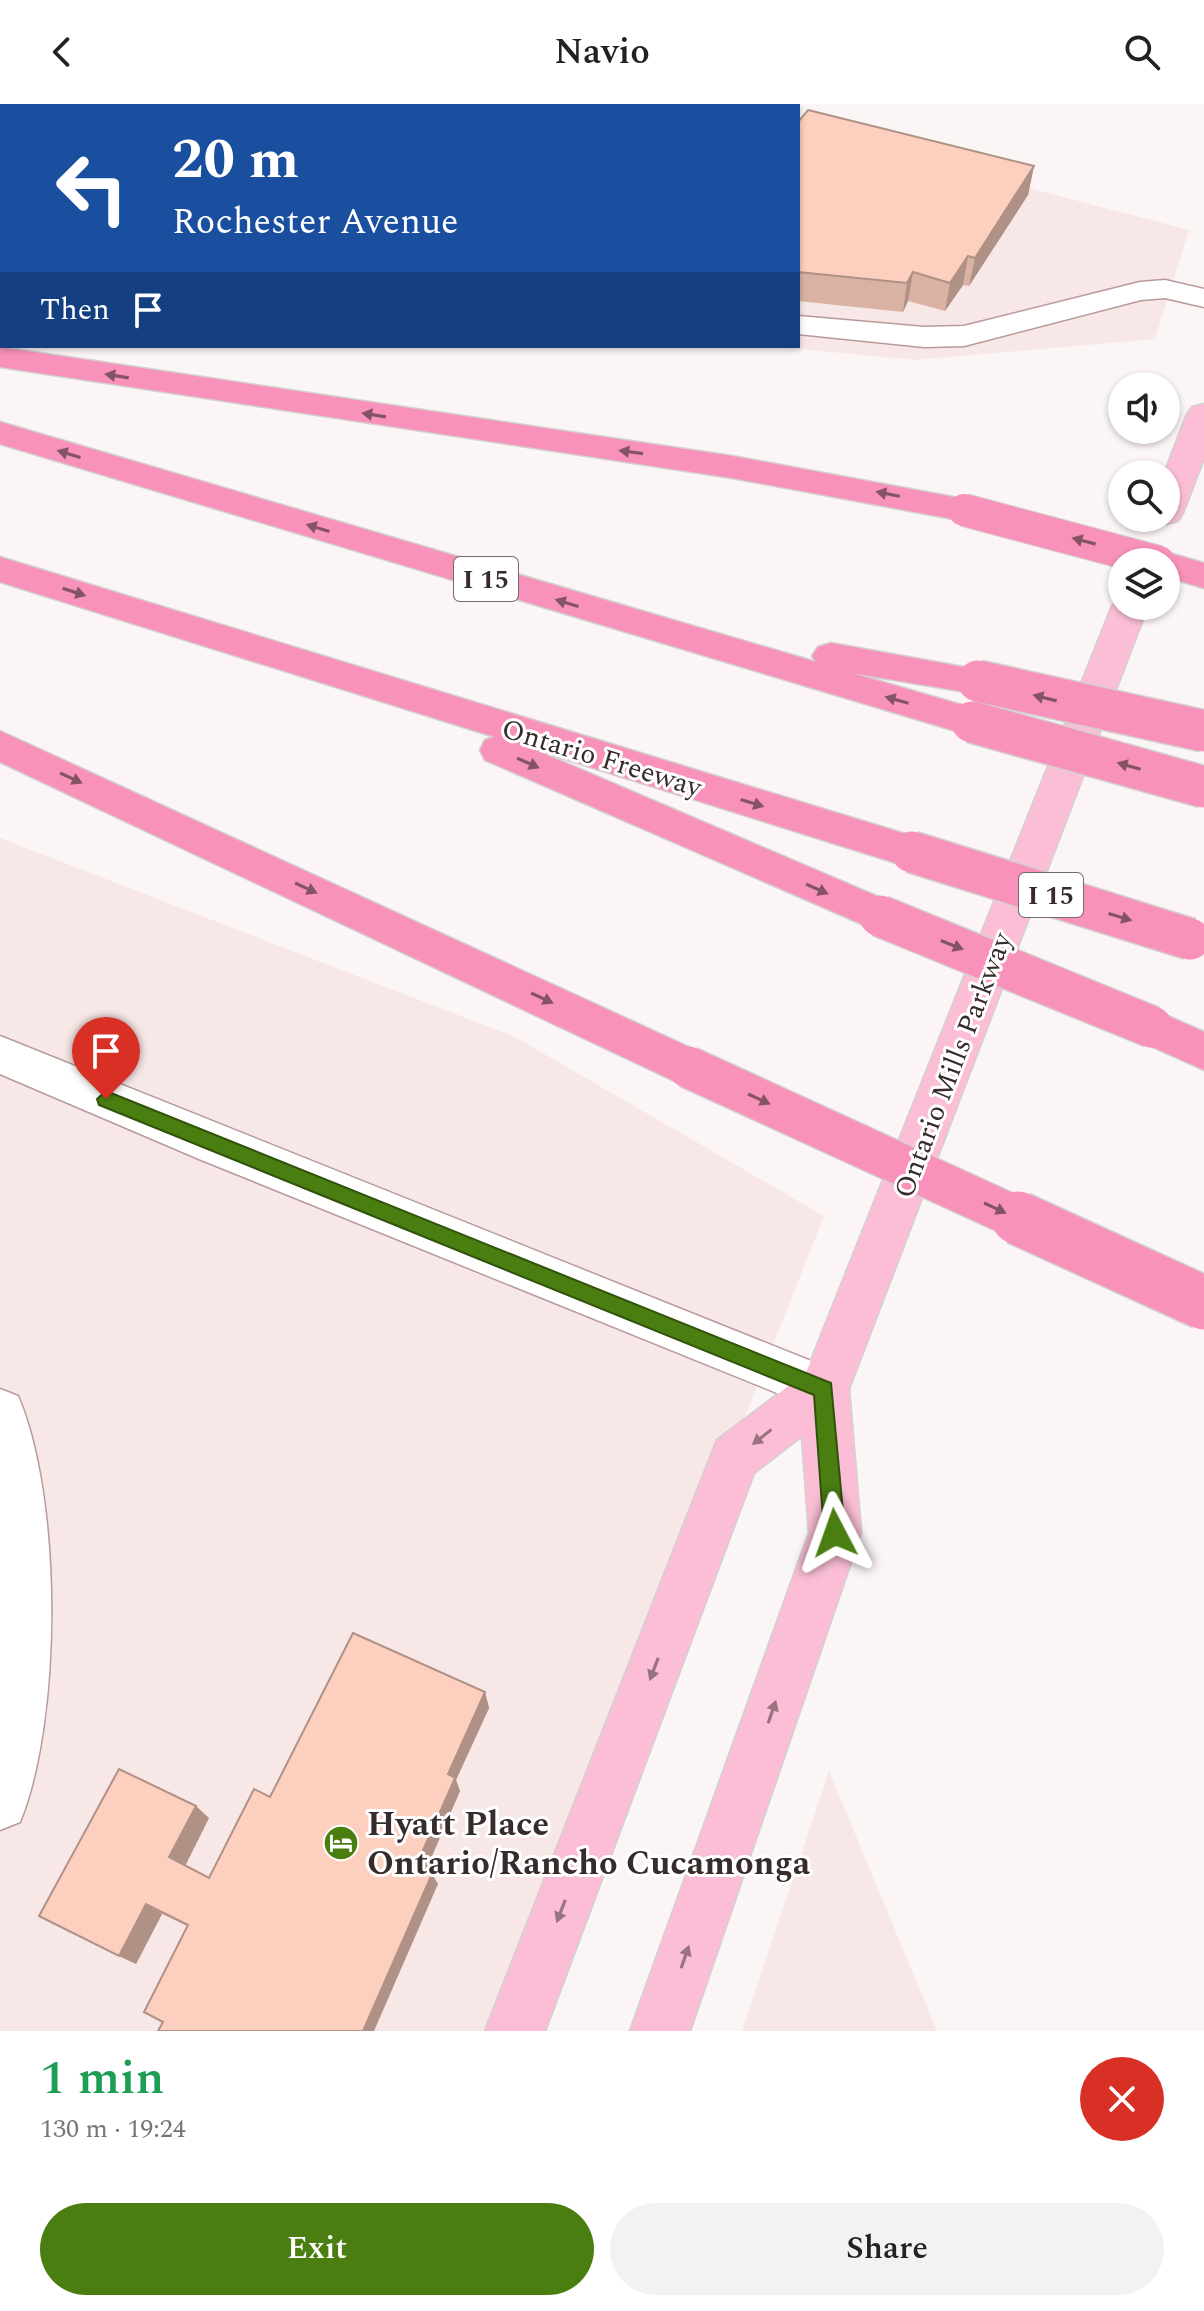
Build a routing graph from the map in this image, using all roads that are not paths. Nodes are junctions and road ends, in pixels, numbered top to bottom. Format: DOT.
graph roads {
  1 [pos="1204,298"];
  2 [pos="800,325"];
  3 [pos="0,357"];
  4 [pos="1204,414"];
  5 [pos="0,433"];
  6 [pos="1180,476"];
  7 [pos="1108,548"];
  8 [pos="1180,568"];
  9 [pos="0,569"];
  10 [pos="1204,576"];
  11 [pos="617,618"];
  12 [pos="1125,620"];
  13 [pos="302,665"];
  14 [pos="1204,731"];
  15 [pos="0,745"];
  16 [pos="1204,787"];
  17 [pos="1197,941"];
  18 [pos="1204,1052"];
  19 [pos="0,1054"];
  20 [pos="1204,1303"];
  21 [pos="824,1389"];
  22 [pos="0,1413"];
  23 [pos="0,1802"];
  24 [pos="515,2031"];
  25 [pos="660,2031"];
  1 -- 2 [label="street"];
  7 -- 3 [label="highway, one-way, bridge"];
  4 -- 6 [label="main road"];
  11 -- 5 [label="highway, I 15, one-way"];
  8 -- 10 [label="highway"];
  9 -- 13 [label="highway, Ontario Freeway / I 15, one-way"];
  14 -- 11 [label="highway, one-way, bridge"];
  16 -- 11 [label="highway, I 15, one-way, bridge"];
  12 -- 21 [label="main road, Ontario Mills Parkway"];
  13 -- 17 [label="highway, Ontario Freeway / I 15, one-way, bridge"];
  13 -- 18 [label="highway, one-way, bridge"];
  15 -- 20 [label="highway, one-way, bridge"];
  19 -- 21 [label="street"];
  21 -- 24 [label="main road, one-way"];
  25 -- 21 [label="main road, Ontario Mills Parkway, one-way"];
  22 -- 23 [label="street"];
}
